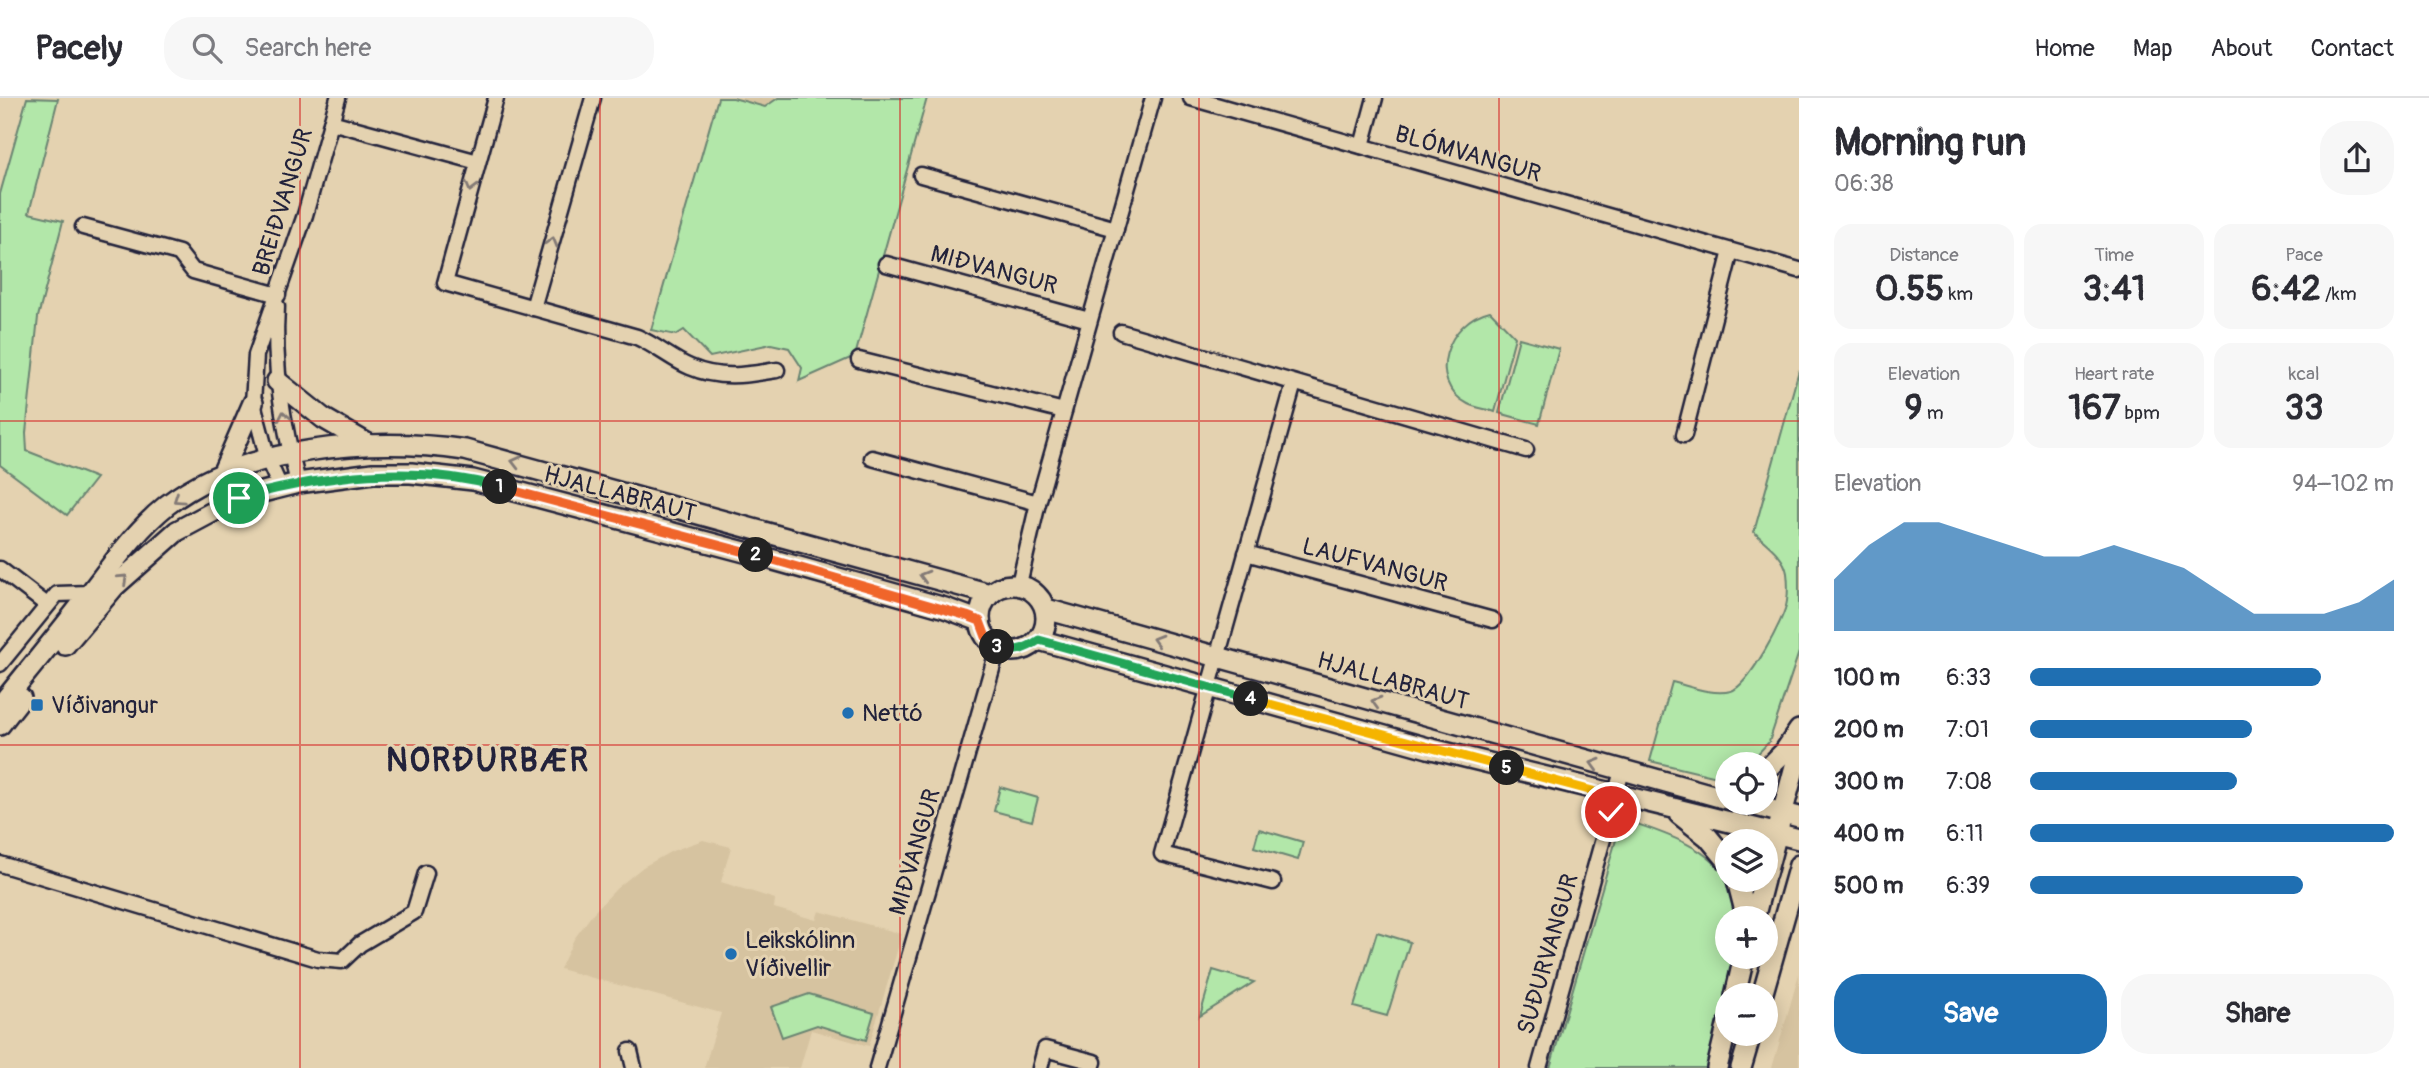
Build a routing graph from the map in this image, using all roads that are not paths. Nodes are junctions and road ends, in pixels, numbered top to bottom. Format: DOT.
graph roads {
  1 [pos="338,98"];
  2 [pos="496,98"];
  3 [pos="593,98"];
  4 [pos="1153,98"];
  5 [pos="1191,98"];
  6 [pos="1375,98"];
  7 [pos="331,122"];
  8 [pos="1362,146"];
  9 [pos="478,162"];
  10 [pos="921,174"];
  11 [pos="83,227"];
  12 [pos="1116,229"];
  13 [pos="1731,251"];
  14 [pos="886,264"];
  15 [pos="1799,271"];
  16 [pos="278,295"];
  17 [pos="533,308"];
  18 [pos="1089,320"];
  19 [pos="1121,332"];
  20 [pos="859,360"];
  21 [pos="777,370"];
  22 [pos="277,381"];
  23 [pos="1294,383"];
  24 [pos="253,403"];
  25 [pos="1064,411"];
  26 [pos="1684,435"];
  27 [pos="369,444"];
  28 [pos="1525,450"];
  29 [pos="291,454"];
  30 [pos="872,458"];
  31 [pos="268,460"];
  32 [pos="222,474"];
  33 [pos="289,485"];
  34 [pos="1038,503"];
  35 [pos="1246,553"];
  36 [pos="0,569"];
  37 [pos="1019,584"];
  38 [pos="90,593"];
  39 [pos="990,594"];
  40 [pos="47,605"];
  41 [pos="1046,609"];
  42 [pos="1493,620"];
  43 [pos="980,621"];
  44 [pos="1039,640"];
  45 [pos="998,648"];
  46 [pos="1216,657"];
  47 [pos="0,664"];
  48 [pos="1207,687"];
  49 [pos="0,706"];
  50 [pos="0,725"];
  51 [pos="1799,730"];
  52 [pos="1799,751"];
  53 [pos="1778,758"];
  54 [pos="1622,771"];
  55 [pos="1715,793"];
  56 [pos="1615,797"];
  57 [pos="1675,811"];
  58 [pos="1791,815"];
  59 [pos="1755,829"];
  60 [pos="1778,833"];
  61 [pos="1778,834"];
  62 [pos="1799,839"];
  63 [pos="1715,845"];
  64 [pos="0,864"];
  65 [pos="1799,865"];
  66 [pos="426,873"];
  67 [pos="1273,882"];
  68 [pos="1799,903"];
  69 [pos="1783,925"];
  70 [pos="1766,983"];
  71 [pos="1722,1046"];
  72 [pos="1747,1046"];
  73 [pos="630,1051"];
  74 [pos="634,1068"];
  75 [pos="877,1068"];
  76 [pos="1040,1068"];
  77 [pos="1092,1068"];
  78 [pos="1539,1068"];
  79 [pos="1717,1068"];
  80 [pos="1741,1068"];
  1 -- 7 [label="street, BREIÐVANGUR"];
  2 -- 9 [label="street"];
  17 -- 3 [label="street, one-way"];
  4 -- 12 [label="street"];
  5 -- 8 [label="street, BLÓMVANGUR"];
  6 -- 8 [label="street"];
  7 -- 9 [label="street, BREIÐVANGUR"];
  7 -- 16 [label="street, BREIÐVANGUR"];
  8 -- 13 [label="street, BLÓMVANGUR"];
  9 -- 17 [label="street, one-way"];
  10 -- 12 [label="street"];
  11 -- 16 [label="street, BREIÐVANGUR"];
  12 -- 18 [label="street"];
  13 -- 15 [label="street, BLÓMVANGUR"];
  13 -- 26 [label="street"];
  14 -- 18 [label="street, MIÐVANGUR"];
  16 -- 22 [label="street, BREIÐVANGUR"];
  16 -- 24 [label="street, BREIÐVANGUR"];
  17 -- 21 [label="street"];
  18 -- 25 [label="street"];
  19 -- 23 [label="street"];
  20 -- 25 [label="street"];
  22 -- 27 [label="main road"];
  29 -- 22 [label="street, BREIÐVANGUR, one-way"];
  23 -- 28 [label="street"];
  23 -- 35 [label="street"];
  24 -- 31 [label="street, BREIÐVANGUR"];
  24 -- 32 [label="main road"];
  25 -- 34 [label="street"];
  27 -- 29 [label="main road, HJALLABRAUT"];
  39 -- 27 [label="main road, HJALLABRAUT, one-way"];
  29 -- 31 [label="main road, HJALLABRAUT"];
  29 -- 33 [label="street, BREIÐVANGUR"];
  30 -- 34 [label="street"];
  31 -- 32 [label="main road, HJALLABRAUT"];
  31 -- 33 [label="street, BREIÐVANGUR"];
  32 -- 38 [label="main road, HJALLABRAUT, one-way"];
  33 -- 43 [label="main road, HJALLABRAUT"];
  50 -- 33 [label="main road, HJALLABRAUT, one-way"];
  34 -- 37 [label="street"];
  35 -- 42 [label="street, LAUFVANGUR"];
  35 -- 46 [label="street"];
  36 -- 40 [label="street"];
  37 -- 39 [label="main road"];
  37 -- 41 [label="main road"];
  38 -- 40 [label="street"];
  38 -- 49 [label="main road, HJALLABRAUT"];
  39 -- 43 [label="main road"];
  40 -- 47 [label="street"];
  41 -- 44 [label="main road"];
  46 -- 41 [label="main road, HJALLABRAUT, one-way"];
  43 -- 45 [label="main road"];
  44 -- 45 [label="main road"];
  44 -- 48 [label="main road"];
  45 -- 75 [label="street, MIÐVANGUR"];
  46 -- 48 [label="street"];
  54 -- 46 [label="main road, HJALLABRAUT, one-way"];
  48 -- 56 [label="main road"];
  48 -- 67 [label="street"];
  51 -- 53 [label="main road"];
  52 -- 58 [label="main road"];
  54 -- 55 [label="main road, HJALLABRAUT"];
  54 -- 56 [label="street, SUÐURVANGUR"];
  56 -- 57 [label="main road"];
  56 -- 78 [label="street, SUÐURVANGUR"];
  57 -- 59 [label="main road"];
  57 -- 63 [label="main road"];
  58 -- 60 [label="main road"];
  61 -- 62 [label="main road"];
  64 -- 66 [label="street"];
  65 -- 69 [label="main road"];
  68 -- 69 [label="main road"];
  69 -- 70 [label="main road"];
  71 -- 79 [label="main road"];
  72 -- 80 [label="main road"];
  73 -- 74 [label="street"];
  76 -- 77 [label="street"];
}
